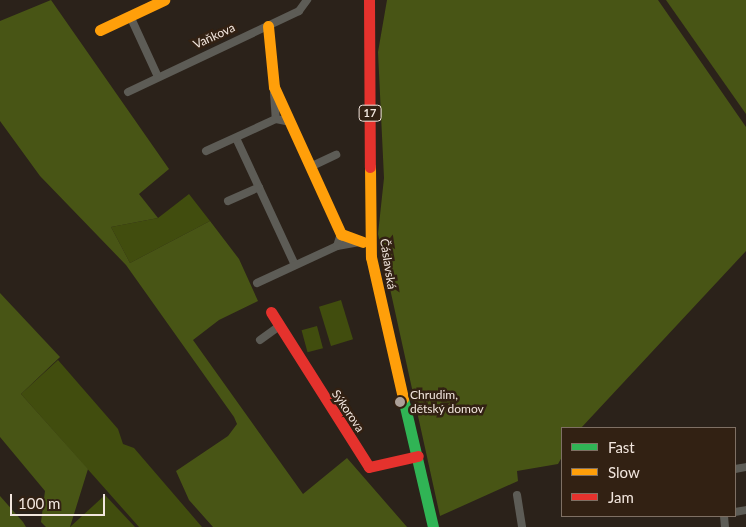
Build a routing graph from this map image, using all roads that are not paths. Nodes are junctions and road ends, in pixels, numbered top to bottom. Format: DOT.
graph roads {
  1 [pos="164,0"];
  2 [pos="307,0"];
  3 [pos="369,0"];
  4 [pos="130,16"];
  5 [pos="268,26"];
  6 [pos="100,30"];
  7 [pos="158,77"];
  8 [pos="274,86"];
  9 [pos="128,92"];
  10 [pos="276,119"];
  11 [pos="290,122"];
  12 [pos="236,138"];
  13 [pos="206,151"];
  14 [pos="336,155"];
  15 [pos="310,167"];
  16 [pos="259,187"];
  17 [pos="228,201"];
  18 [pos="341,234"];
  19 [pos="366,241"];
  20 [pos="337,246"];
  21 [pos="295,265"];
  22 [pos="257,283"];
  23 [pos="271,312"];
  24 [pos="279,326"];
  25 [pos="260,340"];
  26 [pos="418,456"];
  27 [pos="517,495"];
  28 [pos="433,527"];
  29 [pos="522,527"];
  1 -- 4 [label="street"];
  2 -- 5 [label="street, Vaňkova"];
  3 -- 19 [label="street, Čáslavská / 17"];
  4 -- 6 [label="street"];
  4 -- 7 [label="street"];
  5 -- 7 [label="street, Vaňkova"];
  5 -- 8 [label="street"];
  7 -- 9 [label="street, Vaňkova"];
  8 -- 10 [label="street"];
  8 -- 11 [label="street"];
  10 -- 11 [label="street"];
  10 -- 12 [label="street"];
  11 -- 15 [label="street"];
  12 -- 13 [label="street"];
  12 -- 16 [label="street"];
  14 -- 15 [label="street"];
  15 -- 18 [label="street"];
  16 -- 17 [label="street"];
  16 -- 21 [label="street"];
  18 -- 19 [label="street"];
  18 -- 20 [label="street"];
  19 -- 20 [label="street"];
  19 -- 26 [label="street, Čáslavská / 17"];
  20 -- 21 [label="street"];
  21 -- 22 [label="street"];
  23 -- 24 [label="street, Sýkorova"];
  24 -- 25 [label="street"];
  24 -- 26 [label="street, Sýkorova"];
  26 -- 28 [label="street, Čáslavská / 17"];
  27 -- 29 [label="street"];
}
